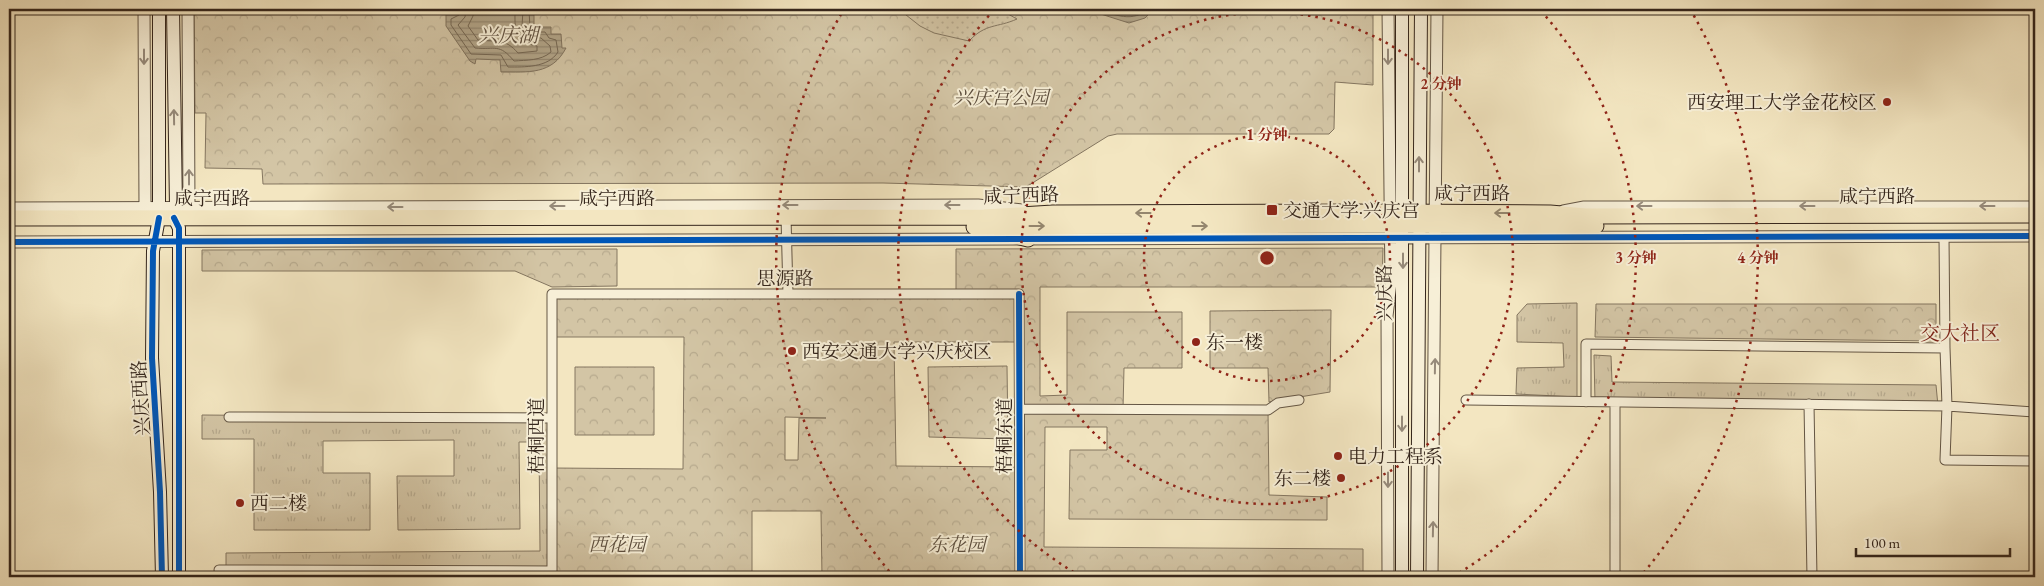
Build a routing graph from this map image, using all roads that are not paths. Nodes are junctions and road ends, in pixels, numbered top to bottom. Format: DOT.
graph roads {
  1 [pos="144,9"];
  2 [pos="159,9"];
  3 [pos="173,9"];
  4 [pos="188,9"];
  5 [pos="1388,9"];
  6 [pos="1402,9"];
  7 [pos="1421,9"];
  8 [pos="1437,9"];
  9 [pos="2035,206"];
  10 [pos="145,207"];
  11 [pos="9,208"];
  12 [pos="1053,213"];
  13 [pos="1550,213"];
  14 [pos="2035,215"];
  15 [pos="9,218"];
  16 [pos="170,222"];
  17 [pos="1396,225"];
  18 [pos="1419,225"];
  19 [pos="1436,225"];
  20 [pos="2035,225"];
  21 [pos="978,227"];
  22 [pos="9,228"];
  23 [pos="786,228"];
  24 [pos="1944,236"];
  25 [pos="2035,236"];
  26 [pos="1028,239"];
  27 [pos="9,242"];
  28 [pos="552,294"];
  29 [pos="788,294"];
  30 [pos="1019,294"];
  31 [pos="1945,348"];
  32 [pos="1298,400"];
  33 [pos="1466,400"];
  34 [pos="1586,402"];
  35 [pos="1615,402"];
  36 [pos="1809,404"];
  37 [pos="1947,406"];
  38 [pos="1020,409"];
  39 [pos="2035,412"];
  40 [pos="229,417"];
  41 [pos="552,418"];
  42 [pos="2035,461"];
  43 [pos="219,570"];
  44 [pos="376,574"];
  45 [pos="552,574"];
  46 [pos="162,577"];
  47 [pos="179,577"];
  48 [pos="1020,577"];
  49 [pos="1388,577"];
  50 [pos="1402,577"];
  51 [pos="1417,577"];
  52 [pos="1432,577"];
  53 [pos="1616,577"];
  54 [pos="1812,577"];
  1 -- 10 [label="street, one-way"];
  2 -- 16 [label="main road, 兴庆西路"];
  16 -- 3 [label="main road, 兴庆西路, one-way"];
  16 -- 4 [label="street, one-way"];
  5 -- 17 [label="street, one-way"];
  6 -- 17 [label="main road, 兴庆路"];
  18 -- 7 [label="main road, 兴庆路, one-way"];
  8 -- 19 [label="street"];
  9 -- 13 [label="street, one-way"];
  10 -- 11 [label="street"];
  10 -- 16 [label="street"];
  12 -- 16 [label="street, one-way"];
  17 -- 12 [label="main road, 咸宁西路, one-way"];
  12 -- 23 [label="main road, 咸宁西路"];
  13 -- 14 [label="main road, 咸宁西路"];
  13 -- 19 [label="main road, 咸宁西路, one-way"];
  15 -- 16 [label="main road, 咸宁西路"];
  16 -- 22 [label="main road, 咸宁西路"];
  16 -- 23 [label="main road, 咸宁西路"];
  16 -- 23 [label="street"];
  16 -- 27 [label="street"];
  16 -- 46 [label="main road, 兴庆西路"];
  16 -- 47 [label="main road, 兴庆西路"];
  17 -- 18 [label="main road, 咸宁西路"];
  21 -- 17 [label="main road, 咸宁西路, one-way"];
  17 -- 26 [label="street"];
  17 -- 49 [label="street, one-way"];
  17 -- 50 [label="main road, 兴庆路, one-way"];
  18 -- 19 [label="main road, 咸宁西路"];
  18 -- 51 [label="main road, 兴庆路"];
  19 -- 20 [label="main road, 咸宁西路"];
  19 -- 24 [label="street"];
  52 -- 19 [label="street, one-way"];
  21 -- 23 [label="main road, 咸宁西路"];
  21 -- 26 [label="main road"];
  23 -- 26 [label="street"];
  23 -- 29 [label="street"];
  24 -- 25 [label="street"];
  24 -- 31 [label="street"];
  28 -- 29 [label="street, 思源路"];
  28 -- 41 [label="street, 梧桐西道"];
  29 -- 30 [label="street, 思源路"];
  30 -- 38 [label="street, 梧桐东道"];
  31 -- 34 [label="street"];
  31 -- 37 [label="street"];
  32 -- 38 [label="street"];
  33 -- 34 [label="street"];
  34 -- 35 [label="street"];
  35 -- 36 [label="street"];
  35 -- 53 [label="street"];
  36 -- 37 [label="street"];
  36 -- 54 [label="street"];
  37 -- 39 [label="street"];
  37 -- 42 [label="street"];
  38 -- 48 [label="street, 梧桐东道"];
  40 -- 41 [label="street"];
  41 -- 45 [label="street, 梧桐西道"];
  43 -- 44 [label="street"];
  44 -- 45 [label="street"];
}
